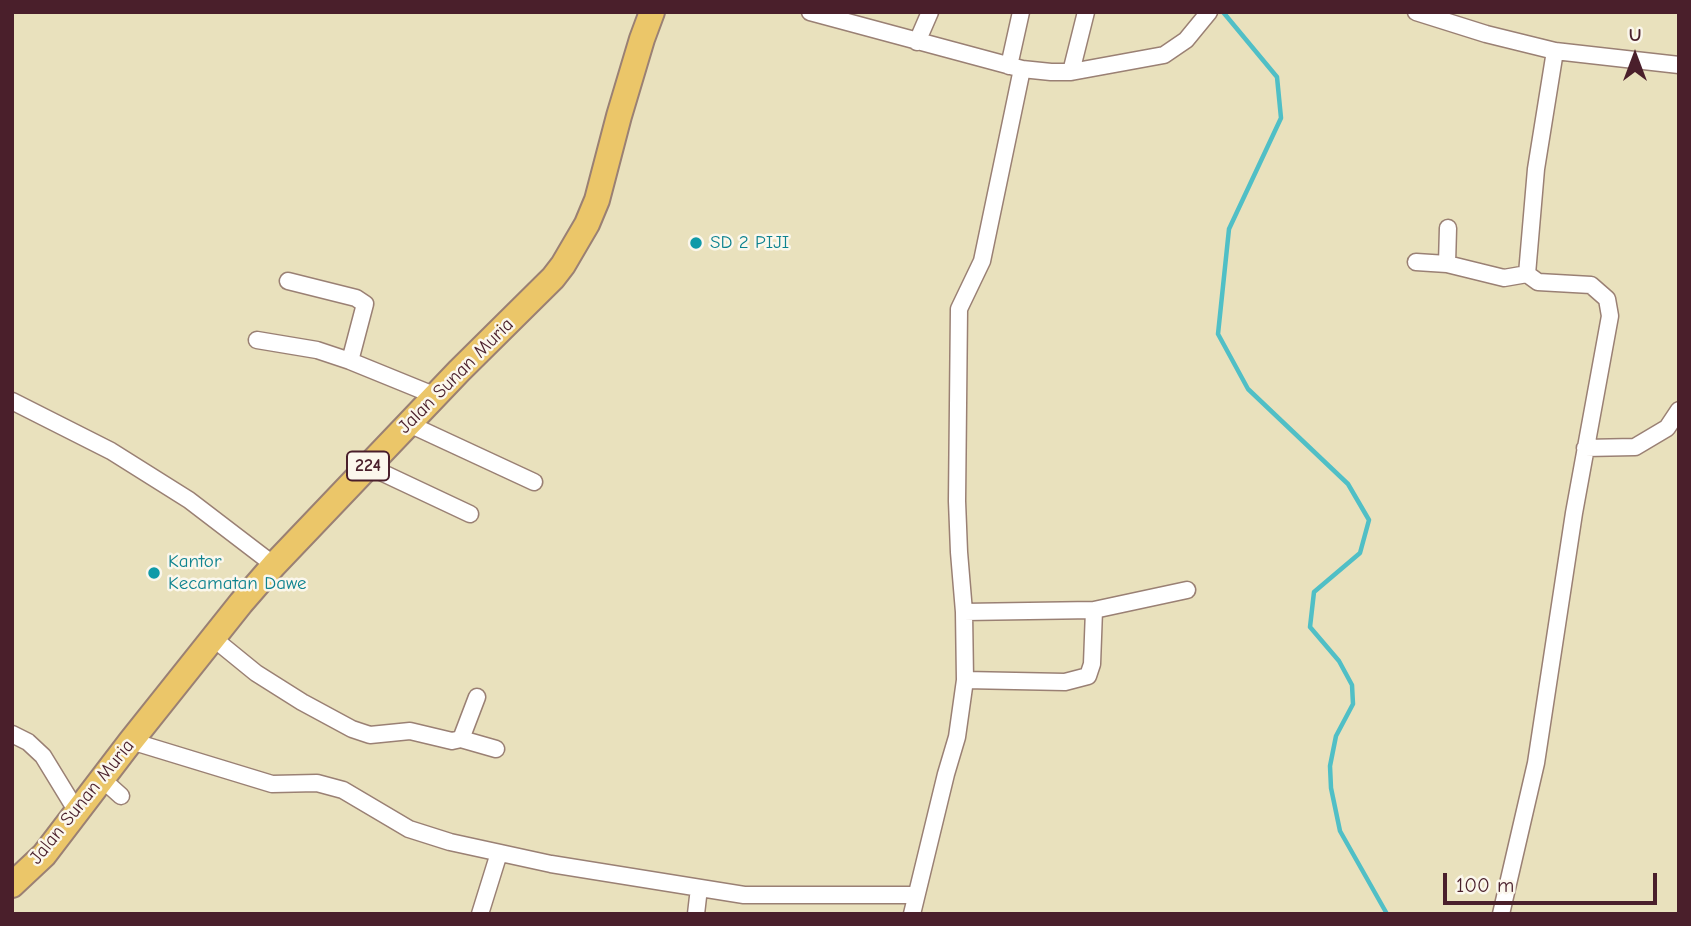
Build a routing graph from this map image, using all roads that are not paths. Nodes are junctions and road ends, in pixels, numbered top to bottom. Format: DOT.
graph roads {
  1 [pos="652,12"];
  2 [pos="810,12"];
  3 [pos="930,12"];
  4 [pos="1021,12"];
  5 [pos="1086,12"];
  6 [pos="1416,12"];
  7 [pos="1205,17"];
  8 [pos="1465,19"];
  9 [pos="917,42"];
  10 [pos="1555,51"];
  11 [pos="1679,65"];
  12 [pos="1015,68"];
  13 [pos="1071,72"];
  14 [pos="1448,228"];
  15 [pos="1416,262"];
  16 [pos="1447,264"];
  17 [pos="1527,274"];
  18 [pos="288,281"];
  19 [pos="257,340"];
  20 [pos="350,361"];
  21 [pos="436,396"];
  22 [pos="12,401"];
  23 [pos="1679,410"];
  24 [pos="409,424"];
  25 [pos="1586,448"];
  26 [pos="368,466"];
  27 [pos="534,482"];
  28 [pos="470,514"];
  29 [pos="274,565"];
  30 [pos="1187,590"];
  31 [pos="1094,610"];
  32 [pos="964,612"];
  33 [pos="214,638"];
  34 [pos="965,680"];
  35 [pos="477,697"];
  36 [pos="12,734"];
  37 [pos="461,739"];
  38 [pos="131,741"];
  39 [pos="496,749"];
  40 [pos="101,778"];
  41 [pos="121,796"];
  42 [pos="76,810"];
  43 [pos="499,853"];
  44 [pos="12,884"];
  45 [pos="699,888"];
  46 [pos="916,895"];
  47 [pos="480,914"];
  48 [pos="696,914"];
  49 [pos="912,914"];
  50 [pos="1501,914"];
  1 -- 21 [label="main road, Jalan Sunan Muria / 224"];
  2 -- 9 [label="street"];
  3 -- 9 [label="street"];
  4 -- 12 [label="street"];
  5 -- 13 [label="street"];
  6 -- 8 [label="street"];
  7 -- 13 [label="street"];
  8 -- 10 [label="street"];
  9 -- 12 [label="street"];
  10 -- 11 [label="street"];
  10 -- 17 [label="street"];
  12 -- 13 [label="street"];
  12 -- 32 [label="street"];
  14 -- 16 [label="street"];
  15 -- 16 [label="street"];
  16 -- 17 [label="street"];
  17 -- 25 [label="street"];
  18 -- 20 [label="street"];
  19 -- 20 [label="street"];
  20 -- 21 [label="street"];
  21 -- 24 [label="main road, Jalan Sunan Muria / 224"];
  22 -- 29 [label="street"];
  23 -- 25 [label="street"];
  24 -- 26 [label="main road, Jalan Sunan Muria / 224"];
  24 -- 27 [label="street"];
  25 -- 50 [label="street"];
  26 -- 28 [label="street"];
  26 -- 29 [label="main road, Jalan Sunan Muria / 224"];
  29 -- 33 [label="main road, Jalan Sunan Muria / 224"];
  30 -- 31 [label="street"];
  31 -- 32 [label="street"];
  31 -- 34 [label="street"];
  32 -- 34 [label="street"];
  33 -- 37 [label="street"];
  33 -- 38 [label="main road, Jalan Sunan Muria / 224"];
  34 -- 46 [label="street"];
  35 -- 37 [label="street"];
  36 -- 42 [label="street"];
  37 -- 39 [label="street"];
  38 -- 40 [label="main road, Jalan Sunan Muria / 224"];
  38 -- 43 [label="street"];
  40 -- 41 [label="street"];
  40 -- 42 [label="main road, Jalan Sunan Muria / 224"];
  42 -- 44 [label="main road, Jalan Sunan Muria / 224"];
  43 -- 45 [label="street"];
  43 -- 47 [label="street"];
  45 -- 46 [label="street"];
  45 -- 48 [label="street"];
  46 -- 49 [label="street"];
}
